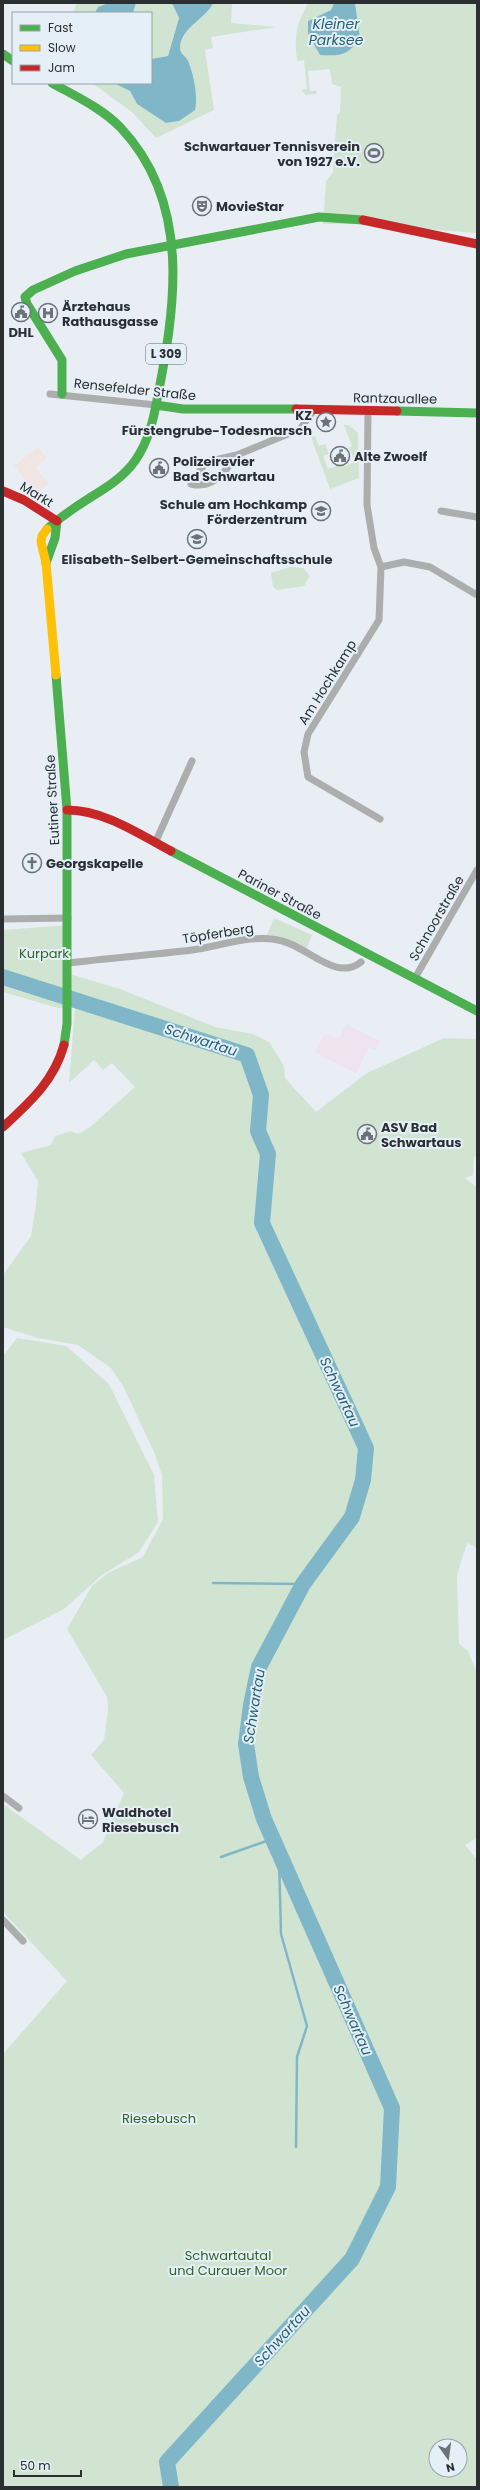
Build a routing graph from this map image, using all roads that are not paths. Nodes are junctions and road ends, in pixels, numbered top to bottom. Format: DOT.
graph roads {
  1 [pos="3,54"];
  2 [pos="12,60"];
  3 [pos="54,84"];
  4 [pos="477,244"];
  5 [pos="171,245"];
  6 [pos="50,394"];
  7 [pos="62,394"];
  8 [pos="156,405"];
  9 [pos="314,410"];
  10 [pos="368,411"];
  11 [pos="477,413"];
  12 [pos="237,454"];
  13 [pos="3,491"];
  14 [pos="441,511"];
  15 [pos="477,517"];
  16 [pos="57,521"];
  17 [pos="46,563"];
  18 [pos="381,567"];
  19 [pos="477,595"];
  20 [pos="192,761"];
  21 [pos="68,810"];
  22 [pos="380,819"];
  23 [pos="155,843"];
  24 [pos="477,870"];
  25 [pos="68,918"];
  26 [pos="3,919"];
  27 [pos="361,962"];
  28 [pos="69,963"];
  29 [pos="415,978"];
  30 [pos="477,1011"];
  31 [pos="3,1127"];
  32 [pos="3,1796"];
  33 [pos="18,1808"];
  34 [pos="3,1920"];
  35 [pos="22,1941"];
  1 -- 2 [label="main road"];
  3 -- 5 [label="main road, L 309"];
  4 -- 5 [label="main road"];
  5 -- 7 [label="main road"];
  5 -- 8 [label="main road, L 309"];
  6 -- 7 [label="street, Rensefelder Straße"];
  7 -- 8 [label="street, Rensefelder Straße"];
  8 -- 9 [label="main road, Rensefelder Straße"];
  8 -- 16 [label="main road, L 309"];
  9 -- 10 [label="main road, Rantzauallee"];
  9 -- 12 [label="street"];
  10 -- 11 [label="main road, Rantzauallee"];
  10 -- 18 [label="street, Am Hochkamp"];
  12 -- 12 [label="street"];
  13 -- 16 [label="main road, Markt"];
  14 -- 15 [label="street"];
  16 -- 17 [label="main road, L 309"];
  16 -- 17 [label="main road, L 309"];
  17 -- 21 [label="main road, Eutiner Straße / L 309"];
  18 -- 19 [label="street"];
  18 -- 22 [label="street, Am Hochkamp"];
  20 -- 23 [label="street"];
  21 -- 23 [label="main road, Pariner Straße"];
  21 -- 25 [label="main road, Eutiner Straße / L 309"];
  23 -- 29 [label="main road, Pariner Straße"];
  24 -- 29 [label="street, Schnoorstraße"];
  25 -- 26 [label="street"];
  25 -- 28 [label="main road, Eutiner Straße / L 309"];
  27 -- 28 [label="street, Töpferberg"];
  28 -- 31 [label="main road, Eutiner Straße / L 309"];
  29 -- 30 [label="main road, Pariner Straße"];
  32 -- 33 [label="street"];
  34 -- 35 [label="street"];
}
